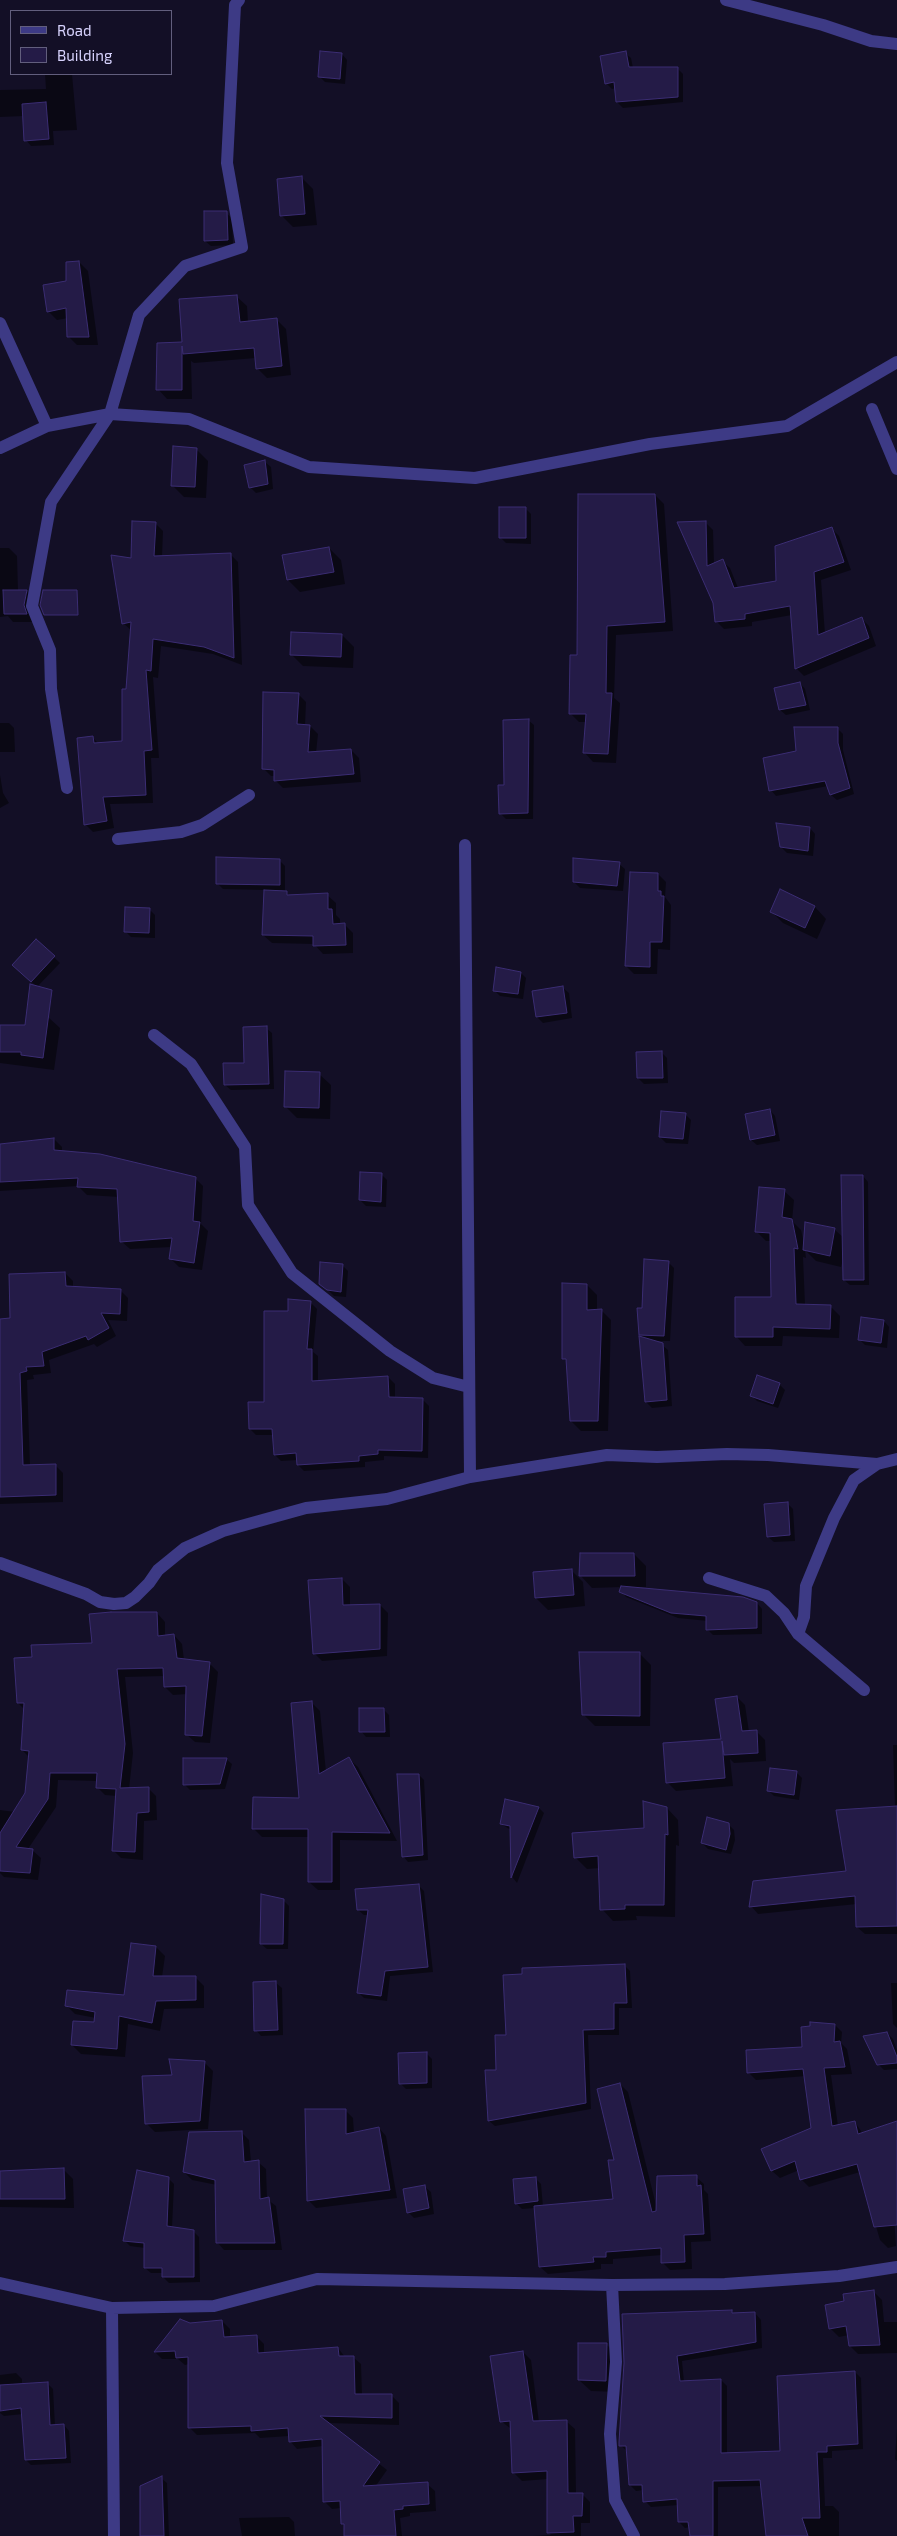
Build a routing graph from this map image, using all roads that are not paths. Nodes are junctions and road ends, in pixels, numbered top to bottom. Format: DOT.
graph roads {
  1 [pos="239,0"];
  2 [pos="726,0"];
  3 [pos="897,44"];
  4 [pos="0,323"];
  5 [pos="897,362"];
  6 [pos="872,409"];
  7 [pos="110,414"];
  8 [pos="47,426"];
  9 [pos="0,448"];
  10 [pos="897,469"];
  11 [pos="67,788"];
  12 [pos="249,795"];
  13 [pos="118,839"];
  14 [pos="466,846"];
  15 [pos="154,1035"];
  16 [pos="469,1387"];
  17 [pos="897,1460"];
  18 [pos="876,1464"];
  19 [pos="470,1477"];
  20 [pos="0,1563"];
  21 [pos="709,1578"];
  22 [pos="798,1634"];
  23 [pos="864,1690"];
  24 [pos="897,2267"];
  25 [pos="0,2283"];
  26 [pos="612,2286"];
  27 [pos="112,2308"];
  28 [pos="114,2536"];
  29 [pos="634,2536"];
  1 -- 7 [label="street"];
  2 -- 3 [label="street"];
  4 -- 8 [label="street"];
  5 -- 7 [label="street"];
  6 -- 10 [label="street"];
  7 -- 8 [label="street"];
  7 -- 11 [label="street"];
  8 -- 9 [label="street"];
  12 -- 13 [label="street"];
  14 -- 16 [label="street"];
  15 -- 16 [label="street"];
  16 -- 19 [label="street"];
  17 -- 18 [label="street"];
  18 -- 19 [label="street"];
  18 -- 22 [label="street"];
  19 -- 20 [label="street"];
  21 -- 22 [label="street"];
  22 -- 23 [label="street"];
  24 -- 26 [label="street"];
  25 -- 27 [label="street"];
  26 -- 27 [label="street"];
  26 -- 29 [label="street"];
  27 -- 28 [label="street"];
}
